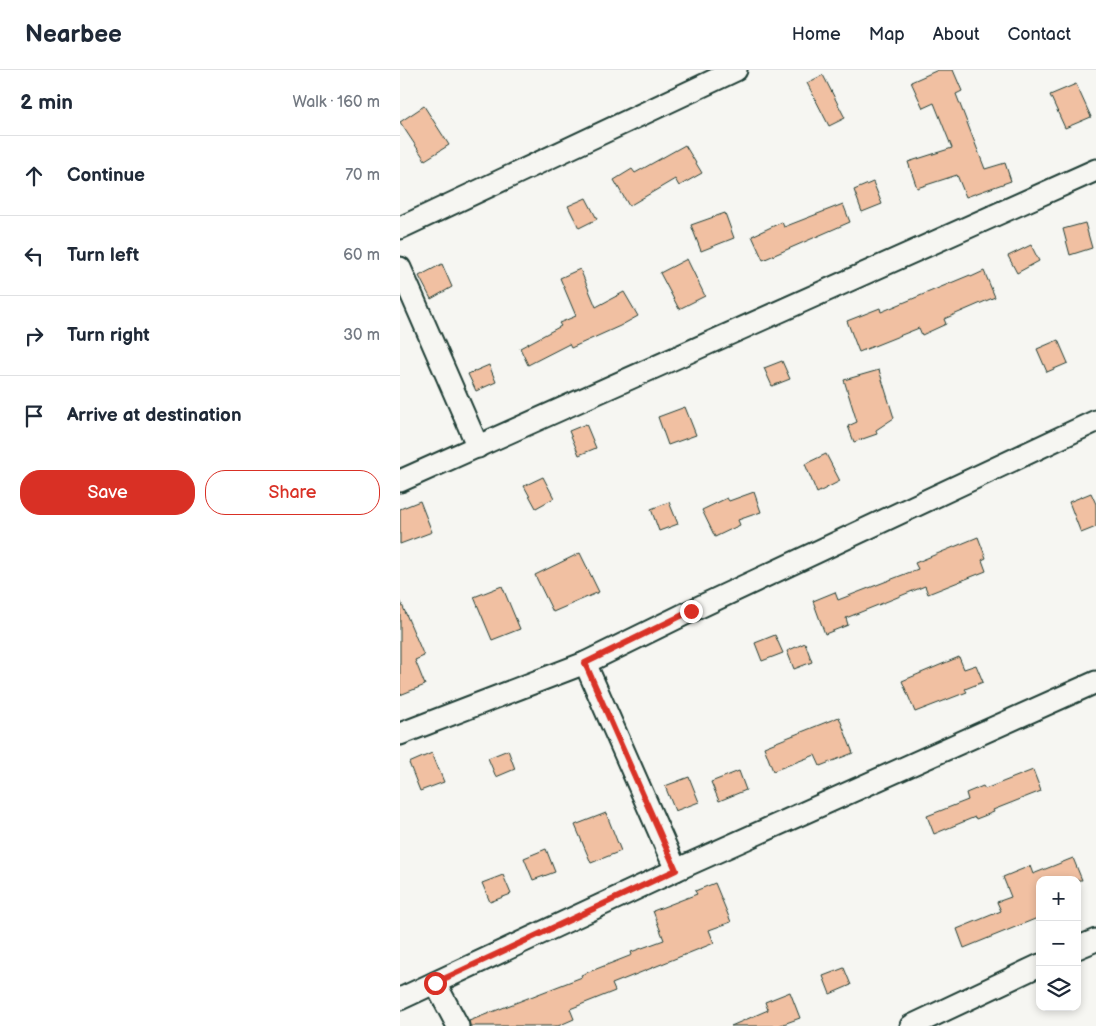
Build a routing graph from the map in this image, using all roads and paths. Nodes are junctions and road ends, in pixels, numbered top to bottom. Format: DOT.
graph roads {
  1 [pos="736,70"];
  2 [pos="1096,170"];
  3 [pos="400,228"];
  4 [pos="400,268"];
  5 [pos="1096,421"];
  6 [pos="478,447"];
  7 [pos="400,481"];
  8 [pos="585,663"];
  9 [pos="1096,682"];
  10 [pos="400,734"];
  11 [pos="676,870"];
  12 [pos="1096,940"];
  13 [pos="1081,946"];
  14 [pos="1038,966"];
  15 [pos="435,983"];
  16 [pos="400,999"];
  17 [pos="458,1026"];
  18 [pos="911,1026"];
  1 -- 3 [label="street"];
  2 -- 6 [label="street"];
  4 -- 6 [label="street"];
  5 -- 8 [label="street"];
  6 -- 7 [label="street"];
  8 -- 10 [label="street"];
  8 -- 11 [label="street"];
  9 -- 11 [label="street"];
  11 -- 15 [label="street"];
  12 -- 13 [label="street"];
  14 -- 18 [label="street"];
  15 -- 16 [label="street"];
  15 -- 17 [label="street"];
}
